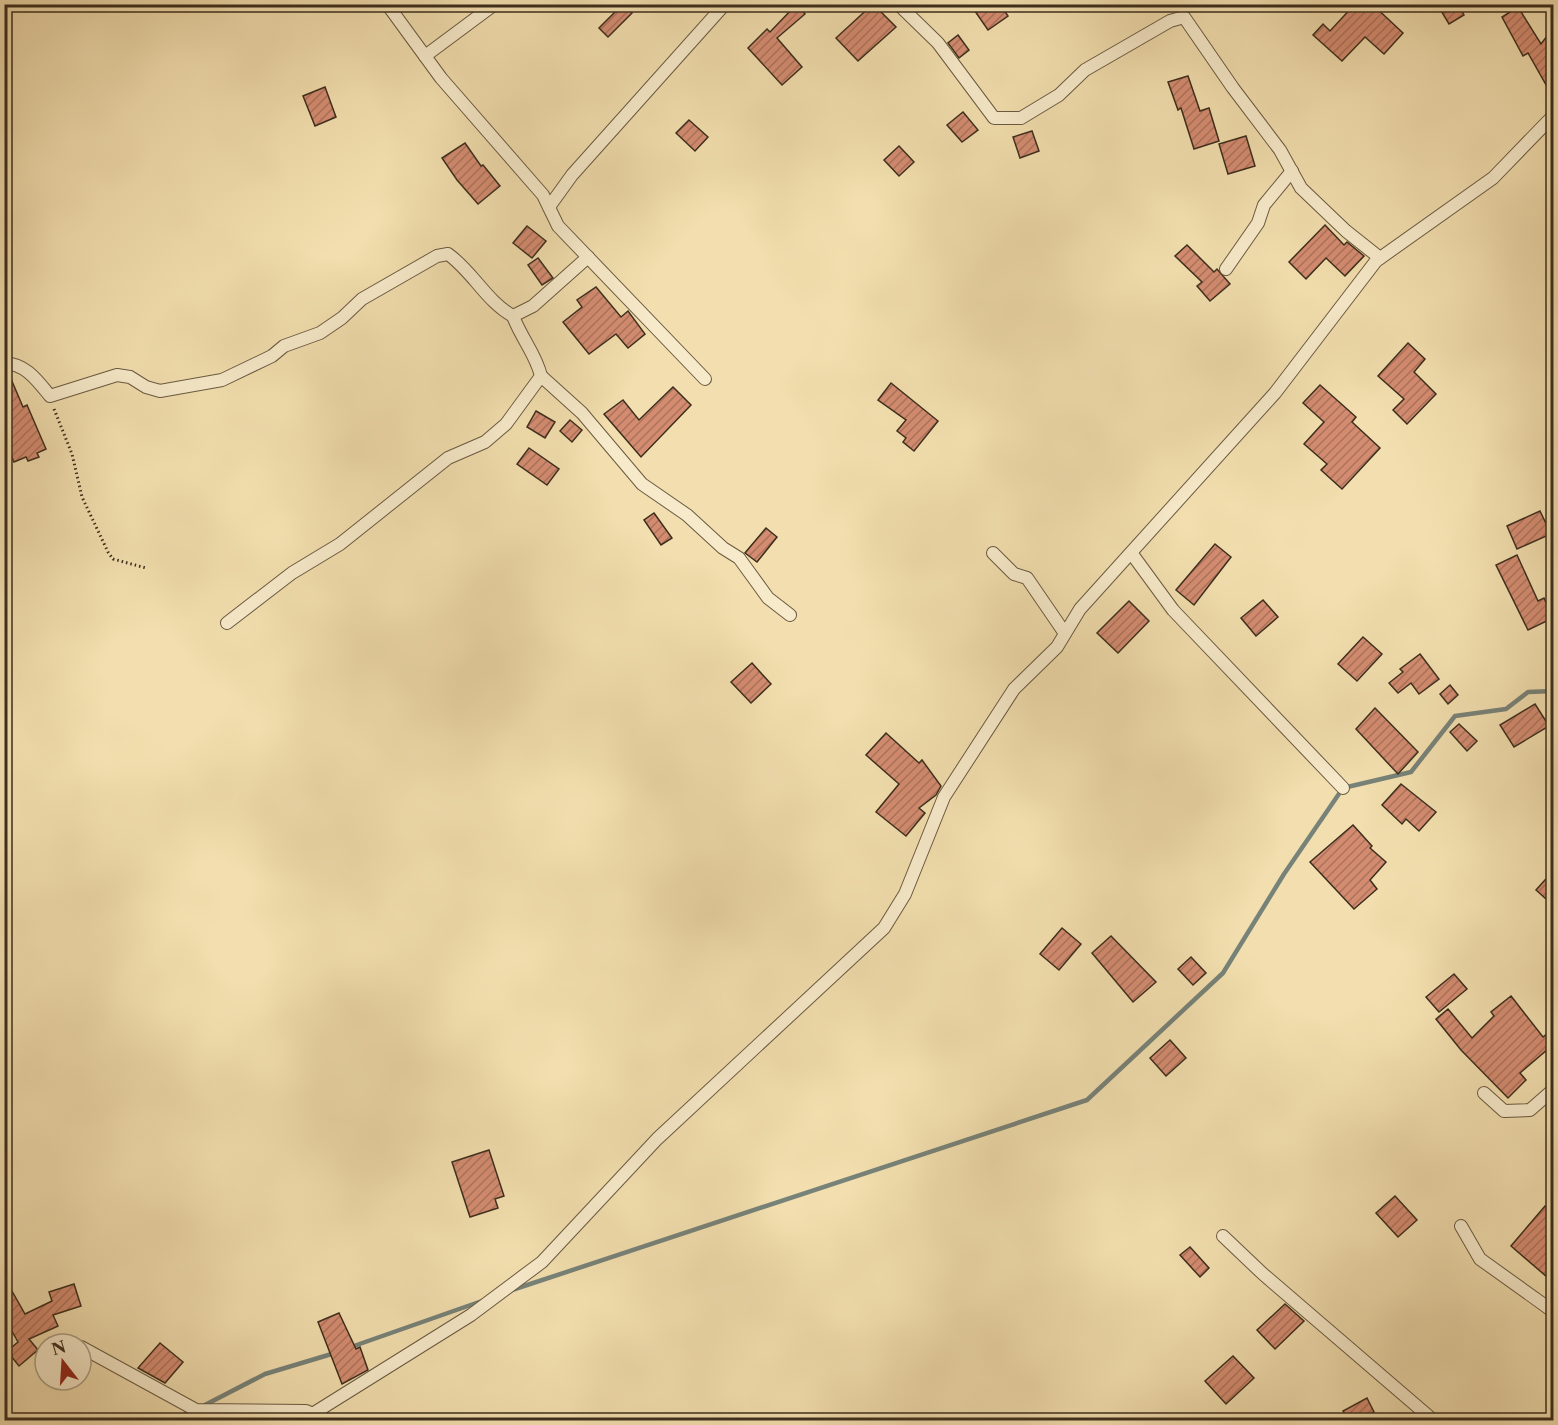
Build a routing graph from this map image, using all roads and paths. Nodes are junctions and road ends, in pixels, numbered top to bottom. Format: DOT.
graph roads {
  1 [pos="387,4"];
  2 [pos="495,4"];
  3 [pos="725,4"];
  4 [pos="898,4"];
  5 [pos="425,56"];
  6 [pos="1554,115"];
  7 [pos="1292,171"];
  8 [pos="549,207"];
  9 [pos="588,257"];
  10 [pos="1380,258"];
  11 [pos="1226,268"];
  12 [pos="513,316"];
  13 [pos="4,363"];
  14 [pos="541,376"];
  15 [pos="705,379"];
  16 [pos="50,396"];
  17 [pos="993,553"];
  18 [pos="1132,554"];
  19 [pos="146,568"];
  20 [pos="790,615"];
  21 [pos="227,623"];
  22 [pos="1064,632"];
  23 [pos="1343,788"];
  24 [pos="1554,1089"];
  25 [pos="1484,1093"];
  26 [pos="1461,1226"];
  27 [pos="1223,1236"];
  28 [pos="1554,1312"];
  29 [pos="93,1354"];
  30 [pos="314,1413"];
  31 [pos="326,1420"];
  32 [pos="1432,1420"];
  1 -- 5 [label="street"];
  2 -- 5 [label="street"];
  3 -- 8 [label="street"];
  4 -- 7 [label="street"];
  5 -- 8 [label="street"];
  6 -- 10 [label="street"];
  7 -- 10 [label="street"];
  7 -- 11 [label="street"];
  8 -- 9 [label="street"];
  9 -- 12 [label="street"];
  9 -- 15 [label="street"];
  10 -- 18 [label="street"];
  12 -- 14 [label="street"];
  12 -- 16 [label="street"];
  13 -- 16 [label="street"];
  14 -- 20 [label="street"];
  14 -- 21 [label="street"];
  16 -- 19 [label="path"];
  17 -- 22 [label="street"];
  18 -- 22 [label="street"];
  18 -- 23 [label="street"];
  22 -- 30 [label="street"];
  24 -- 25 [label="street"];
  26 -- 28 [label="street"];
  27 -- 32 [label="street"];
  29 -- 30 [label="street"];
  30 -- 31 [label="street"];
}
